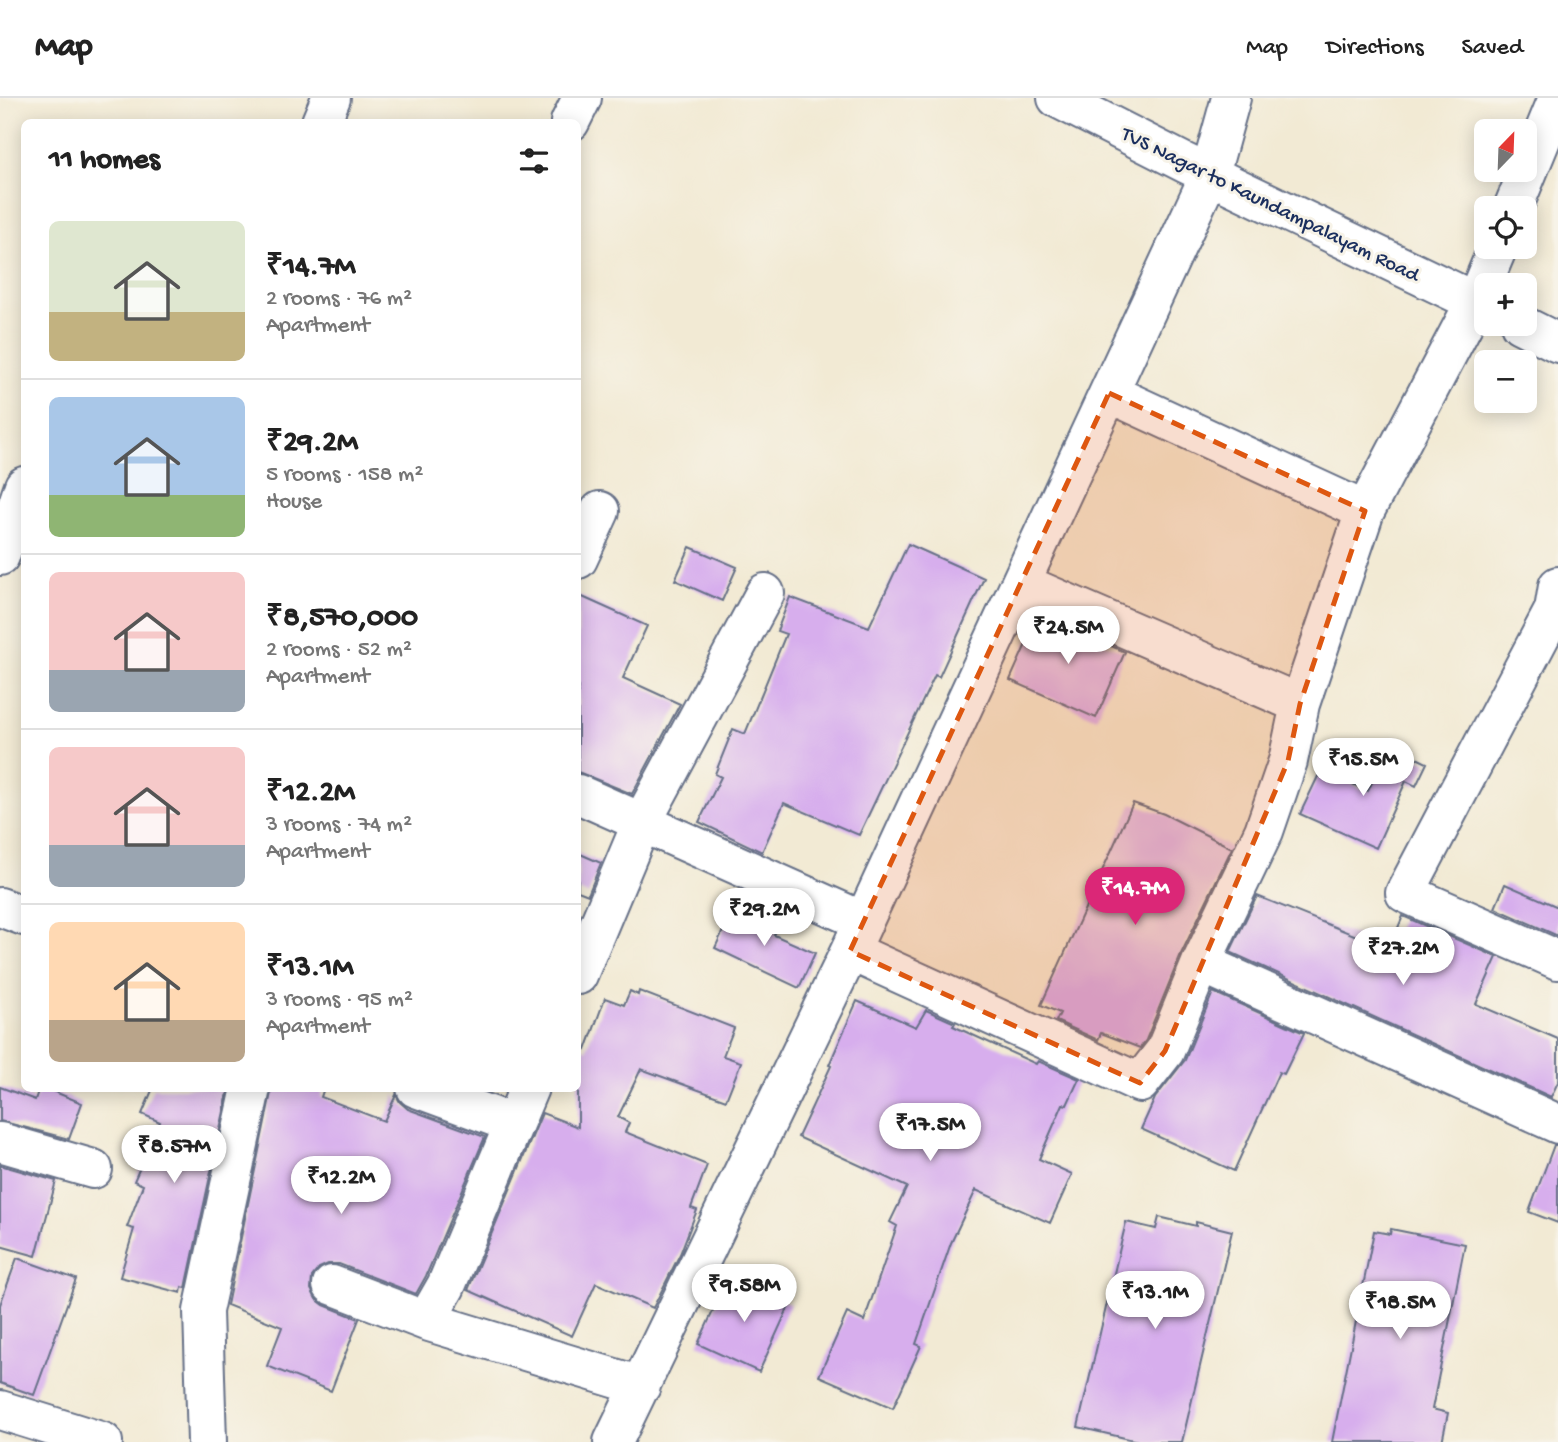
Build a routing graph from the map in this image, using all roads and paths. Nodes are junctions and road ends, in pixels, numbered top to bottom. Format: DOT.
graph roads {
  1 [pos="331,98"];
  2 [pos="582,98"];
  3 [pos="1057,98"];
  4 [pos="1231,98"];
  5 [pos="1558,98"];
  6 [pos="322,119"];
  7 [pos="572,119"];
  8 [pos="1210,174"];
  9 [pos="1518,196"];
  10 [pos="1474,302"];
  11 [pos="1474,316"];
  12 [pos="1537,332"];
  13 [pos="1558,342"];
  14 [pos="1109,393"];
  15 [pos="0,466"];
  16 [pos="21,473"];
  17 [pos="21,495"];
  18 [pos="600,511"];
  19 [pos="1365,511"];
  20 [pos="581,552"];
  21 [pos="0,556"];
  22 [pos="1021,583"];
  23 [pos="765,593"];
  24 [pos="1557,603"];
  25 [pos="1300,704"];
  26 [pos="581,795"];
  27 [pos="642,822"];
  28 [pos="0,907"];
  29 [pos="21,915"];
  30 [pos="857,936"];
  31 [pos="1558,960"];
  32 [pos="1201,963"];
  33 [pos="581,968"];
  34 [pos="250,1092"];
  35 [pos="427,1092"];
  36 [pos="527,1092"];
  37 [pos="514,1124"];
  38 [pos="1558,1124"];
  39 [pos="0,1142"];
  40 [pos="93,1169"];
  41 [pos="332,1285"];
  42 [pos="426,1321"];
  43 [pos="641,1386"];
  44 [pos="0,1410"];
  45 [pos="103,1442"];
  46 [pos="206,1442"];
  47 [pos="614,1442"];
  1 -- 6 [label="street"];
  2 -- 7 [label="street"];
  3 -- 8 [label="street, TVS Nagar to Kaundampalayam Road"];
  4 -- 8 [label="street"];
  5 -- 9 [label="street"];
  8 -- 10 [label="street, TVS Nagar to Kaundampalayam Road"];
  8 -- 14 [label="street"];
  11 -- 19 [label="street"];
  12 -- 13 [label="street"];
  14 -- 19 [label="street"];
  14 -- 22 [label="street"];
  15 -- 16 [label="street"];
  17 -- 21 [label="street"];
  18 -- 20 [label="street"];
  19 -- 25 [label="street"];
  22 -- 25 [label="street"];
  22 -- 30 [label="street"];
  23 -- 27 [label="street"];
  24 -- 31 [label="street"];
  25 -- 32 [label="street"];
  26 -- 27 [label="street"];
  27 -- 30 [label="street"];
  27 -- 33 [label="street"];
  28 -- 29 [label="street"];
  30 -- 32 [label="street"];
  30 -- 43 [label="street"];
  32 -- 38 [label="street"];
  34 -- 46 [label="street"];
  35 -- 37 [label="street"];
  36 -- 37 [label="street"];
  37 -- 42 [label="street"];
  39 -- 40 [label="street"];
  41 -- 42 [label="street"];
  42 -- 43 [label="street"];
  43 -- 47 [label="street"];
  44 -- 45 [label="street"];
}
